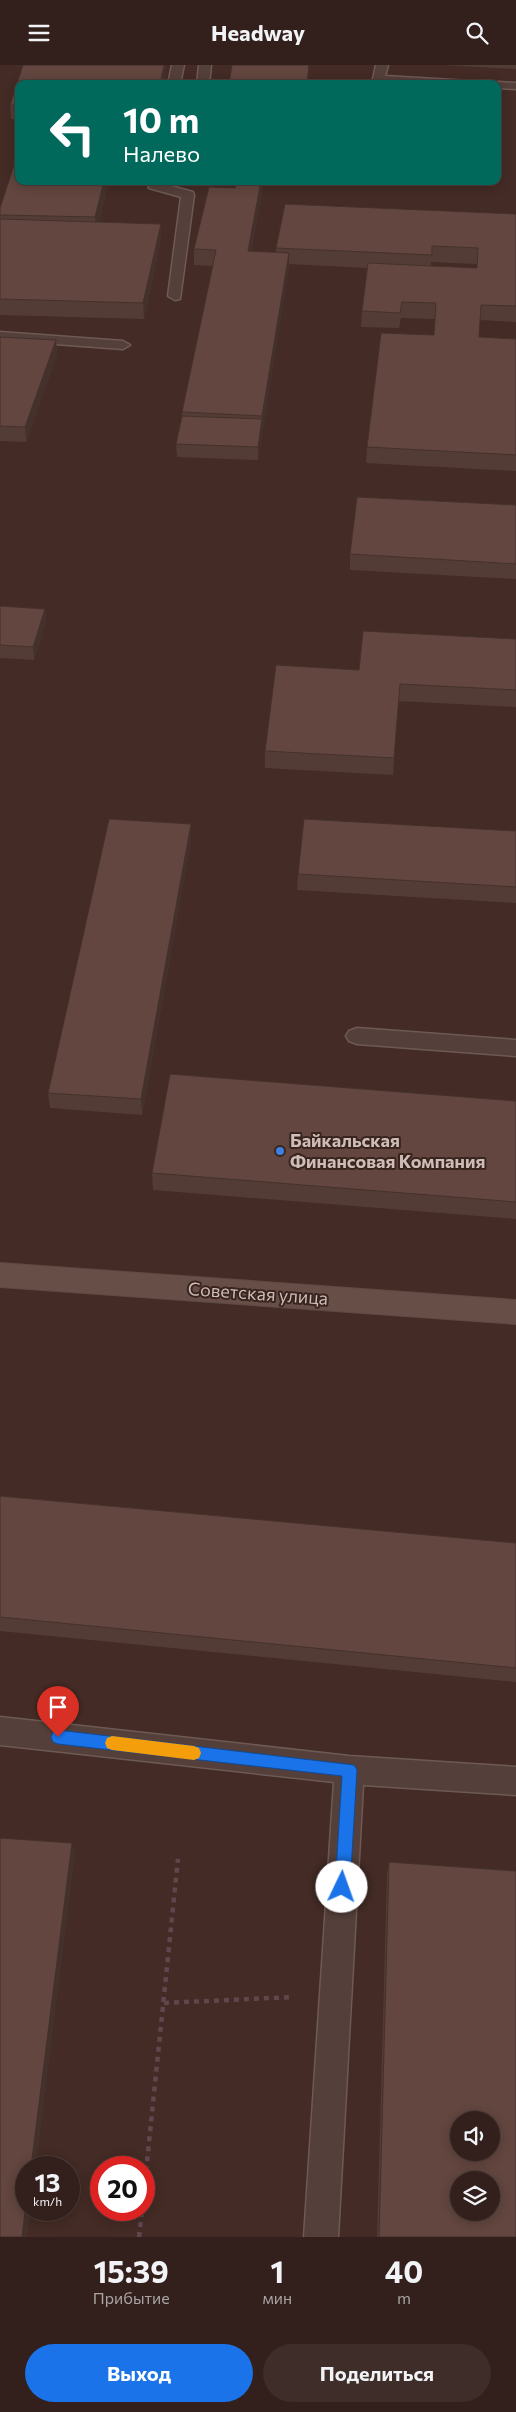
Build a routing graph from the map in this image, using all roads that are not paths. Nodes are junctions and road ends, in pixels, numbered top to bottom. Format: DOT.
graph roads {
  1 [pos="178,65"];
  2 [pos="205,65"];
  3 [pos="382,65"];
  4 [pos="175,80"];
  5 [pos="203,80"];
  6 [pos="397,80"];
  7 [pos="501,85"];
  8 [pos="516,86"];
  9 [pos="153,185"];
  10 [pos="175,296"];
  11 [pos="0,336"];
  12 [pos="123,345"];
  13 [pos="357,1036"];
  14 [pos="516,1048"];
  15 [pos="0,1275"];
  16 [pos="516,1312"];
  17 [pos="0,1731"];
  18 [pos="349,1770"];
  19 [pos="516,1781"];
  20 [pos="321,2237"];
  1 -- 4 [label="lane"];
  2 -- 5 [label="lane"];
  3 -- 6 [label="lane"];
  7 -- 8 [label="lane"];
  9 -- 10 [label="lane"];
  11 -- 12 [label="lane"];
  13 -- 14 [label="lane"];
  15 -- 16 [label="main road, Советская улица"];
  17 -- 18 [label="lane"];
  18 -- 19 [label="lane"];
  18 -- 20 [label="lane"];
}
